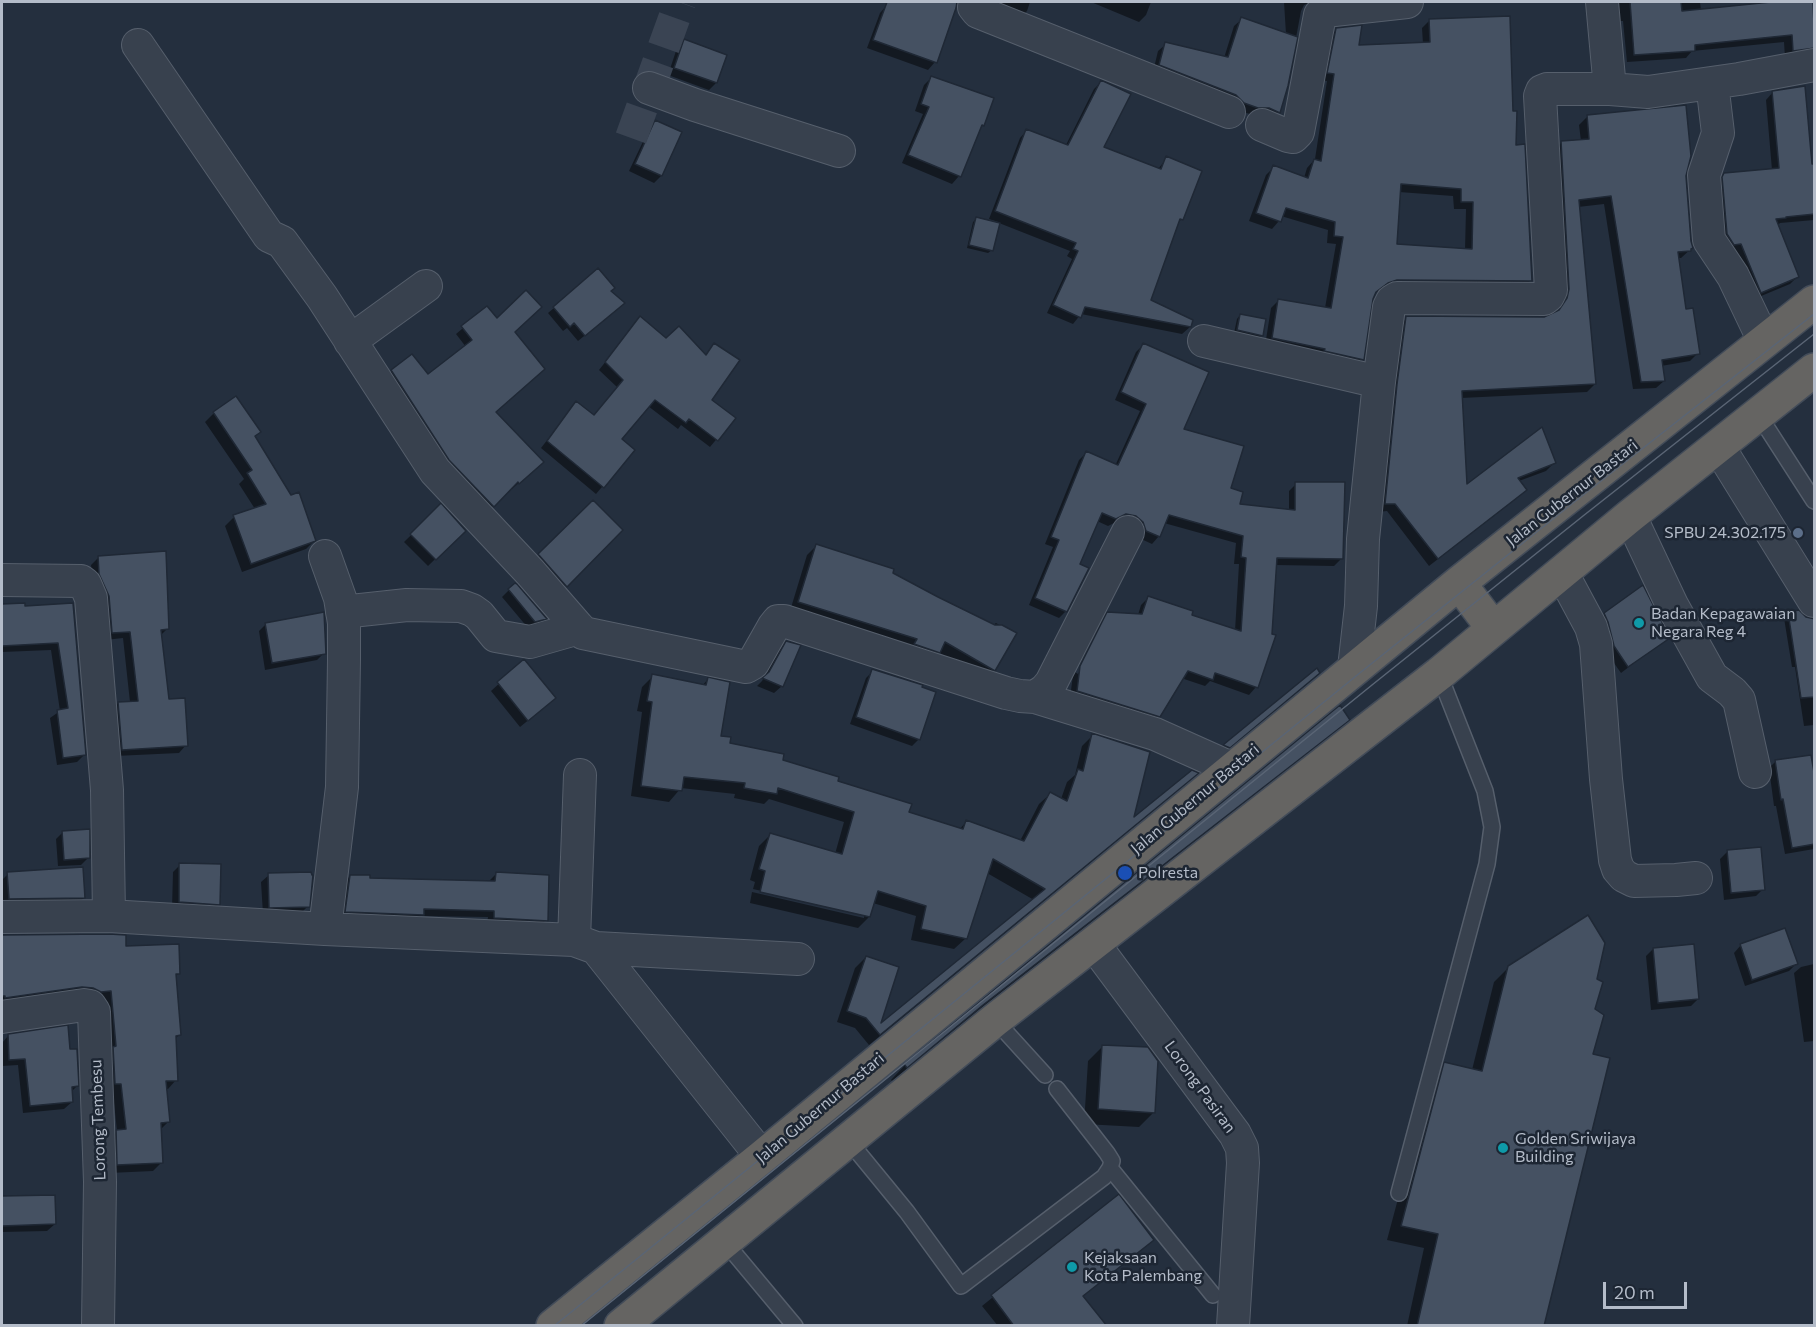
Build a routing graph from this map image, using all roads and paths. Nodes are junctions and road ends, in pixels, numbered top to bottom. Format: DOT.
graph roads {
  1 [pos="975,2"];
  2 [pos="1407,2"];
  3 [pos="1602,2"];
  4 [pos="138,45"];
  5 [pos="1815,65"];
  6 [pos="1712,83"];
  7 [pos="649,88"];
  8 [pos="1610,89"];
  9 [pos="1229,112"];
  10 [pos="1262,125"];
  11 [pos="839,151"];
  12 [pos="426,286"];
  13 [pos="1815,302"];
  14 [pos="350,341"];
  15 [pos="1204,341"];
  16 [pos="1764,341"];
  17 [pos="1815,370"];
  18 [pos="1379,382"];
  19 [pos="1758,414"];
  20 [pos="1718,446"];
  21 [pos="1815,501"];
  22 [pos="1630,516"];
  23 [pos="1128,532"];
  24 [pos="325,556"];
  25 [pos="1562,573"];
  26 [pos="2,580"];
  27 [pos="1459,583"];
  28 [pos="1815,601"];
  29 [pos="342,612"];
  30 [pos="579,628"];
  31 [pos="1493,628"];
  32 [pos="1354,668"];
  33 [pos="1439,674"];
  34 [pos="1035,697"];
  35 [pos="1231,768"];
  36 [pos="1755,772"];
  37 [pos="580,775"];
  38 [pos="1696,878"];
  39 [pos="109,916"];
  40 [pos="2,917"];
  41 [pos="325,929"];
  42 [pos="1093,943"];
  43 [pos="585,944"];
  44 [pos="798,959"];
  45 [pos="2,1017"];
  46 [pos="995,1020"];
  47 [pos="1045,1075"];
  48 [pos="1057,1089"];
  49 [pos="848,1140"];
  50 [pos="762,1156"];
  51 [pos="1110,1168"];
  52 [pos="1399,1193"];
  53 [pos="724,1241"];
  54 [pos="1213,1295"];
  55 [pos="98,1326"];
  56 [pos="553,1326"];
  57 [pos="621,1326"];
  58 [pos="795,1326"];
  59 [pos="1233,1326"];
  1 -- 9 [label="street"];
  2 -- 10 [label="street"];
  3 -- 8 [label="street"];
  4 -- 14 [label="street"];
  5 -- 6 [label="street"];
  6 -- 8 [label="street"];
  6 -- 16 [label="street"];
  7 -- 11 [label="street"];
  8 -- 18 [label="street"];
  12 -- 14 [label="street"];
  13 -- 16 [label="highway, Jalan Gubernur Bastari"];
  14 -- 30 [label="street"];
  15 -- 18 [label="street"];
  16 -- 27 [label="highway, Jalan Gubernur Bastari"];
  17 -- 19 [label="highway"];
  18 -- 32 [label="street"];
  19 -- 20 [label="highway"];
  19 -- 21 [label="lane"];
  20 -- 22 [label="highway"];
  20 -- 28 [label="street"];
  22 -- 25 [label="highway"];
  22 -- 36 [label="street"];
  23 -- 34 [label="street"];
  24 -- 29 [label="street"];
  25 -- 31 [label="highway"];
  25 -- 38 [label="street"];
  26 -- 39 [label="street"];
  27 -- 31 [label="highway"];
  27 -- 32 [label="highway, Jalan Gubernur Bastari"];
  29 -- 30 [label="street"];
  29 -- 41 [label="street"];
  30 -- 34 [label="street"];
  31 -- 33 [label="highway"];
  32 -- 35 [label="highway, Jalan Gubernur Bastari"];
  33 -- 42 [label="highway"];
  33 -- 52 [label="lane"];
  34 -- 35 [label="street"];
  35 -- 50 [label="highway, Jalan Gubernur Bastari"];
  37 -- 43 [label="street"];
  39 -- 40 [label="street"];
  39 -- 41 [label="street"];
  41 -- 43 [label="street"];
  42 -- 46 [label="highway"];
  42 -- 59 [label="street, Lorong Pasiran"];
  43 -- 44 [label="street"];
  43 -- 50 [label="street"];
  45 -- 55 [label="street, Lorong Tembesu"];
  46 -- 47 [label="lane"];
  46 -- 49 [label="highway"];
  48 -- 51 [label="lane"];
  49 -- 51 [label="lane"];
  49 -- 53 [label="highway"];
  50 -- 56 [label="highway, Jalan Gubernur Bastari"];
  51 -- 54 [label="lane"];
  53 -- 57 [label="highway"];
  53 -- 58 [label="lane"];
}
